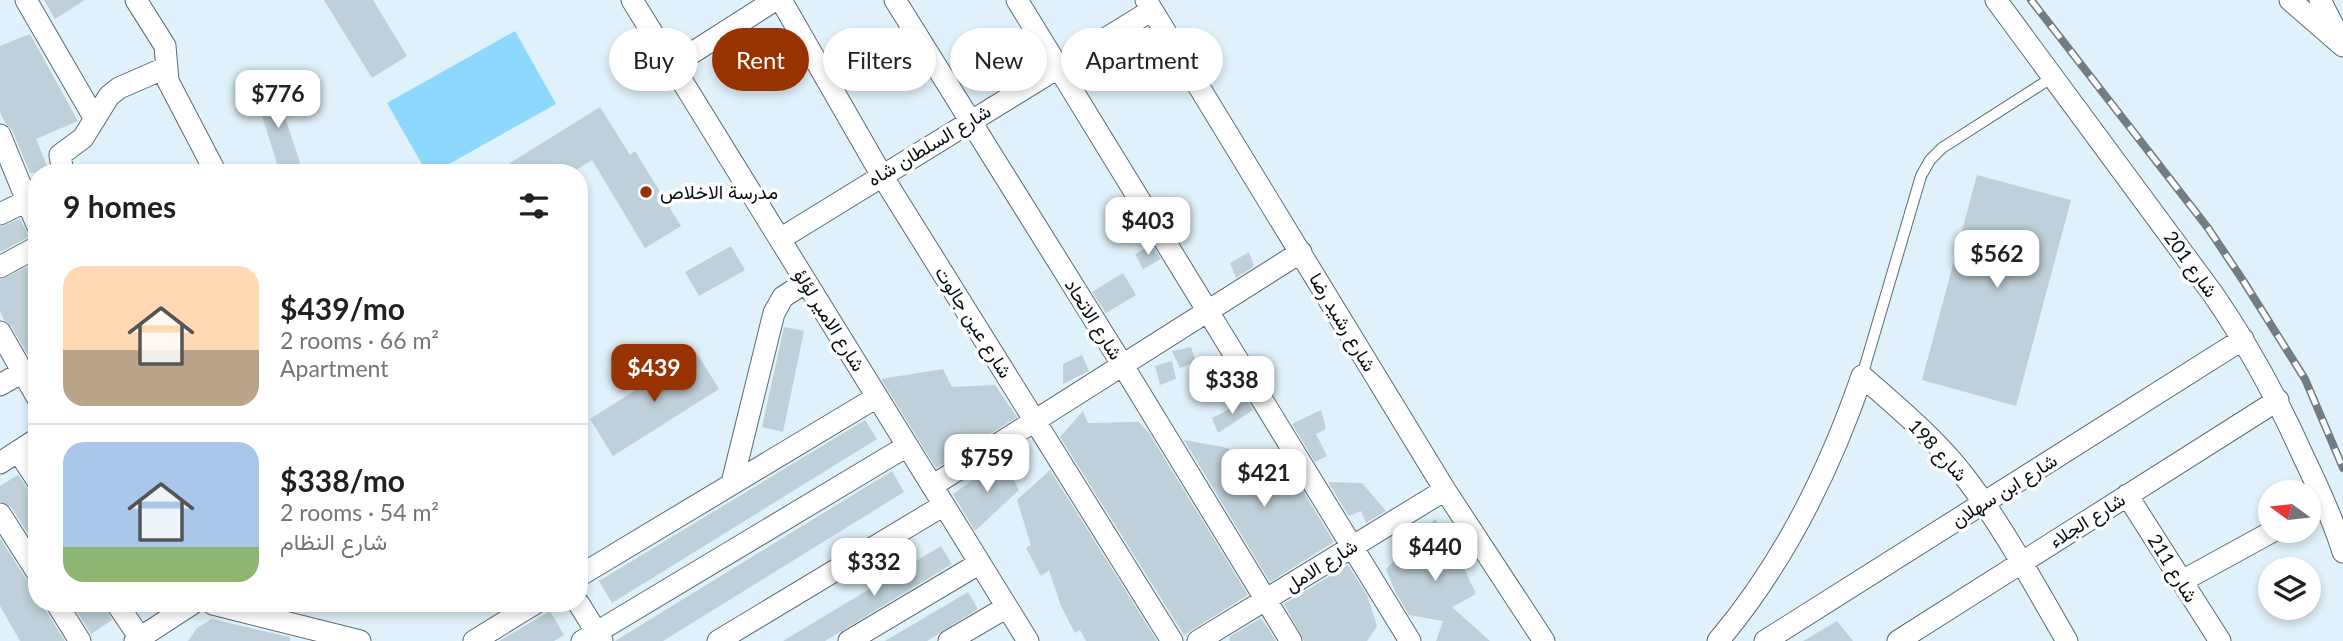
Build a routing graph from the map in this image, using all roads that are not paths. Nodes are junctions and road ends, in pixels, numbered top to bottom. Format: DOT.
graph roads {
  1 [pos="26,0"];
  2 [pos="136,0"];
  3 [pos="632,0"];
  4 [pos="775,0"];
  5 [pos="781,0"];
  6 [pos="895,0"];
  7 [pos="1017,0"];
  8 [pos="1996,0"];
  9 [pos="2290,0"];
  10 [pos="2320,0"];
  11 [pos="1149,5"];
  12 [pos="650,28"];
  13 [pos="2343,46"];
  14 [pos="698,49"];
  15 [pos="1058,67"];
  16 [pos="165,68"];
  17 [pos="2053,77"];
  18 [pos="689,91"];
  19 [pos="95,118"];
  20 [pos="971,120"];
  21 [pos="0,135"];
  22 [pos="5,160"];
  23 [pos="62,164"];
  24 [pos="211,164"];
  25 [pos="881,174"];
  26 [pos="28,193"];
  27 [pos="28,201"];
  28 [pos="0,214"];
  29 [pos="779,239"];
  30 [pos="28,252"];
  31 [pos="1301,252"];
  32 [pos="0,267"];
  33 [pos="806,282"];
  34 [pos="1208,310"];
  35 [pos="0,332"];
  36 [pos="2243,339"];
  37 [pos="1122,364"];
  38 [pos="1862,376"];
  39 [pos="28,377"];
  40 [pos="28,382"];
  41 [pos="0,385"];
  42 [pos="877,397"];
  43 [pos="2278,400"];
  44 [pos="1035,419"];
  45 [pos="28,445"];
  46 [pos="907,446"];
  47 [pos="9,457"];
  48 [pos="28,473"];
  49 [pos="2307,480"];
  50 [pos="732,482"];
  51 [pos="932,486"];
  52 [pos="1445,490"];
  53 [pos="2127,495"];
  54 [pos="1984,503"];
  55 [pos="944,505"];
  56 [pos="0,513"];
  57 [pos="2321,514"];
  58 [pos="2258,539"];
  59 [pos="1352,546"];
  60 [pos="2343,552"];
  61 [pos="28,558"];
  62 [pos="2020,562"];
  63 [pos="980,563"];
  64 [pos="588,570"];
  65 [pos="2182,581"];
  66 [pos="1265,600"];
  67 [pos="1007,607"];
  68 [pos="62,612"];
  69 [pos="122,612"];
  70 [pos="175,612"];
  71 [pos="244,612"];
  72 [pos="522,612"];
  73 [pos="582,612"];
  74 [pos="593,638"];
  75 [pos="138,640"];
  76 [pos="478,640"];
  77 [pos="80,641"];
  78 [pos="360,641"];
  79 [pos="718,641"];
  80 [pos="849,641"];
  81 [pos="948,641"];
  82 [pos="1028,641"];
  83 [pos="1172,641"];
  84 [pos="1198,641"];
  85 [pos="1291,641"];
  86 [pos="1410,641"];
  87 [pos="1544,641"];
  88 [pos="1718,641"];
  89 [pos="1765,641"];
  90 [pos="1898,641"];
  91 [pos="2067,641"];
  92 [pos="2220,641"];
  1 -- 19 [label="street"];
  2 -- 16 [label="street"];
  3 -- 12 [label="street, شارع الامير لؤلؤ"];
  4 -- 14 [label="street"];
  5 -- 25 [label="street, شارع عين جالوت"];
  6 -- 20 [label="street, شارع الاتحاد"];
  7 -- 15 [label="street"];
  8 -- 17 [label="street, شارع 201"];
  9 -- 13 [label="street"];
  10 -- 13 [label="street"];
  11 -- 15 [label="street, شارع السلطان شاه"];
  11 -- 31 [label="street, شارع رشيد رضا"];
  15 -- 20 [label="street, شارع السلطان شاه"];
  15 -- 34 [label="street"];
  16 -- 19 [label="street"];
  16 -- 24 [label="street"];
  17 -- 36 [label="street, شارع 201"];
  17 -- 38 [label="lane"];
  18 -- 29 [label="street, شارع الامير لؤلؤ"];
  19 -- 23 [label="street"];
  20 -- 25 [label="street, شارع السلطان شاه"];
  20 -- 37 [label="street, شارع الاتحاد"];
  21 -- 22 [label="street"];
  22 -- 26 [label="street"];
  25 -- 29 [label="street, شارع السلطان شاه"];
  25 -- 44 [label="street, شارع عين جالوت"];
  27 -- 28 [label="street"];
  29 -- 33 [label="street, شارع الامير لؤلؤ"];
  30 -- 32 [label="street"];
  31 -- 34 [label="street"];
  31 -- 52 [label="street, شارع رشيد رضا"];
  33 -- 42 [label="street, شارع الامير لؤلؤ"];
  33 -- 50 [label="street"];
  34 -- 37 [label="street"];
  34 -- 59 [label="street"];
  35 -- 39 [label="street"];
  36 -- 43 [label="street, شارع 201"];
  36 -- 54 [label="street, شارع ابن سهلان"];
  37 -- 44 [label="street"];
  37 -- 66 [label="street, شارع الاتحاد"];
  38 -- 54 [label="street, شارع 198"];
  38 -- 88 [label="street"];
  40 -- 41 [label="street"];
  42 -- 46 [label="street, شارع الامير لؤلؤ"];
  42 -- 50 [label="street"];
  43 -- 49 [label="street, شارع 201"];
  43 -- 53 [label="street, شارع الجلاء"];
  44 -- 51 [label="street"];
  44 -- 83 [label="street, شارع عين جالوت"];
  45 -- 47 [label="street"];
  46 -- 51 [label="street, شارع الامير لؤلؤ"];
  46 -- 74 [label="street"];
  47 -- 48 [label="street"];
  50 -- 64 [label="street"];
  51 -- 55 [label="street, شارع الامير لؤلؤ"];
  52 -- 59 [label="street, شارع الامل"];
  52 -- 87 [label="street, شارع رشيد رضا"];
  53 -- 62 [label="street, شارع الجلاء"];
  53 -- 65 [label="street, شارع 211"];
  54 -- 62 [label="street, شارع 198"];
  54 -- 89 [label="street, شارع ابن سهلان"];
  55 -- 63 [label="street, شارع الامير لؤلؤ"];
  55 -- 79 [label="street"];
  56 -- 61 [label="street"];
  57 -- 60 [label="street, شارع 201"];
  58 -- 65 [label="street"];
  59 -- 66 [label="street, شارع الامل"];
  59 -- 86 [label="street"];
  62 -- 90 [label="street, شارع الجلاء"];
  62 -- 91 [label="street, شارع 198"];
  63 -- 67 [label="street, شارع الامير لؤلؤ"];
  63 -- 80 [label="street"];
  65 -- 92 [label="street, شارع 211"];
  66 -- 84 [label="street, شارع الامل"];
  66 -- 85 [label="street, شارع الاتحاد"];
  67 -- 81 [label="street"];
  67 -- 82 [label="street, شارع الامير لؤلؤ"];
  68 -- 77 [label="street"];
  69 -- 75 [label="street"];
  70 -- 75 [label="street"];
  71 -- 78 [label="street"];
  72 -- 76 [label="street"];
  73 -- 74 [label="street"];
}
